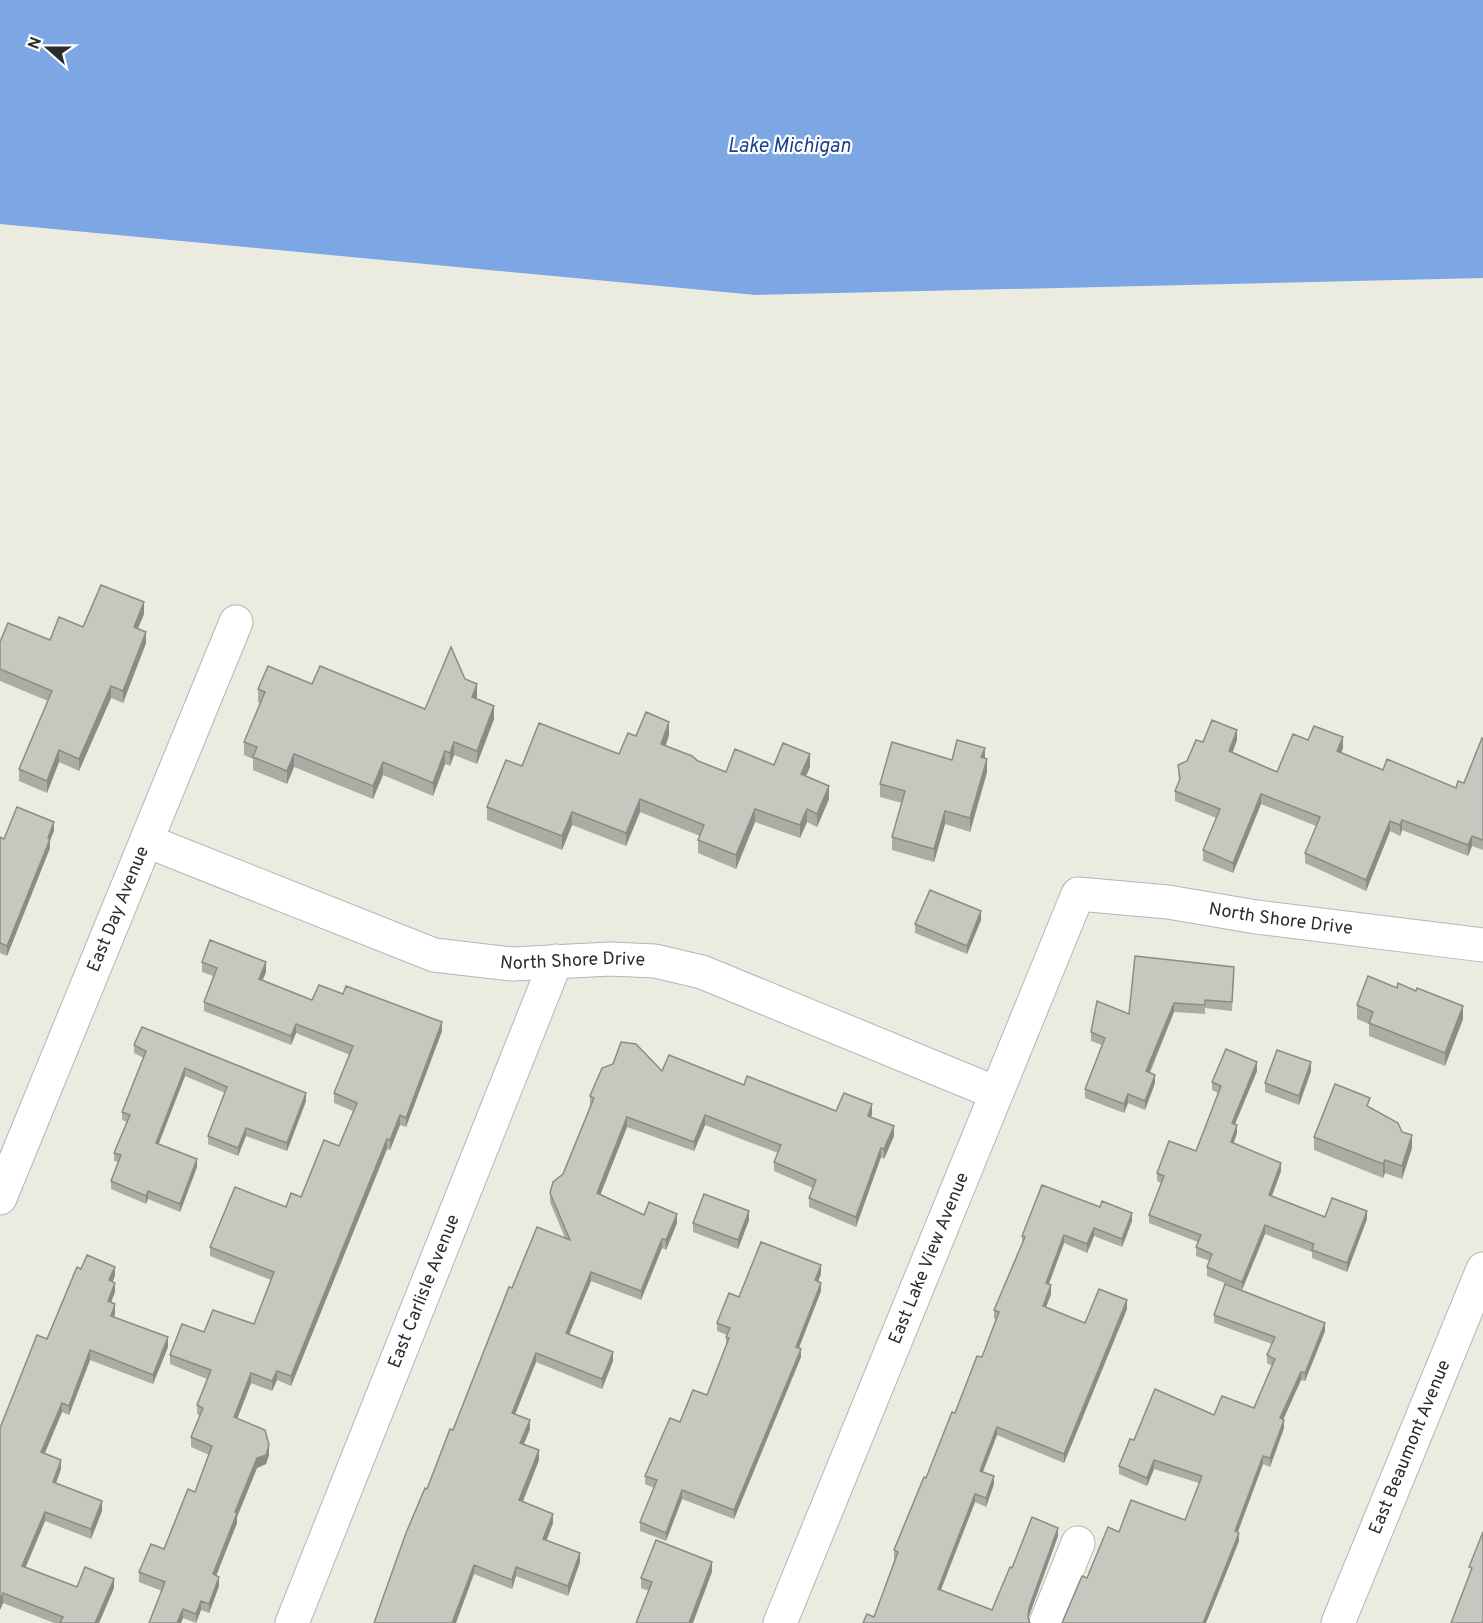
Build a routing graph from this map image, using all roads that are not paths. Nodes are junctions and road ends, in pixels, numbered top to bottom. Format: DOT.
graph roads {
  1 [pos="236,622"];
  2 [pos="147,841"];
  3 [pos="1078,894"];
  4 [pos="1483,945"];
  5 [pos="556,961"];
  6 [pos="996,1093"];
  7 [pos="0,1198"];
  8 [pos="1483,1269"];
  9 [pos="1078,1543"];
  10 [pos="292,1623"];
  11 [pos="780,1623"];
  12 [pos="1046,1623"];
  13 [pos="1338,1623"];
  1 -- 2 [label="street, East Day Avenue"];
  2 -- 5 [label="street, North Shore Drive"];
  2 -- 7 [label="street, East Day Avenue"];
  3 -- 4 [label="street, North Shore Drive"];
  3 -- 6 [label="street, East Lake View Avenue"];
  5 -- 6 [label="street, North Shore Drive"];
  5 -- 10 [label="street, East Carlisle Avenue"];
  6 -- 11 [label="street, East Lake View Avenue"];
  8 -- 13 [label="street, East Beaumont Avenue"];
  9 -- 12 [label="street"];
}
